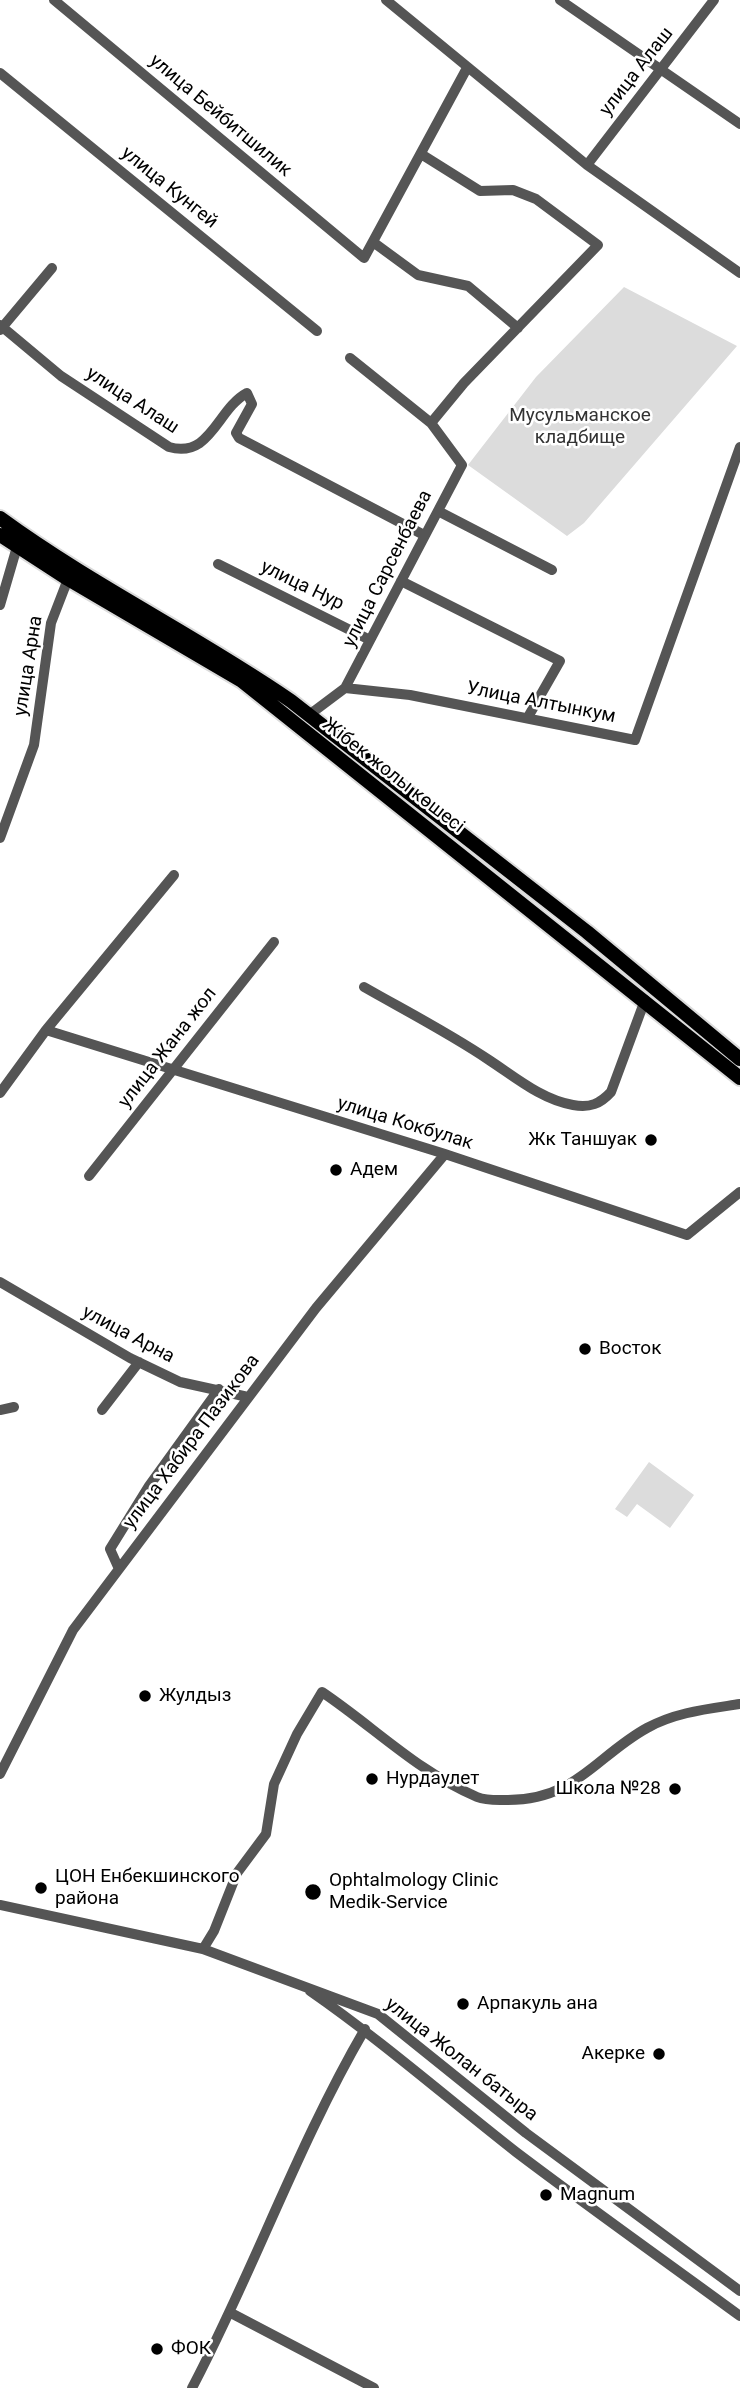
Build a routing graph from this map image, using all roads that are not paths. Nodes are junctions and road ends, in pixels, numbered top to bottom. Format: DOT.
graph roads {
  1 [pos="54,0"];
  2 [pos="386,0"];
  3 [pos="560,0"];
  4 [pos="714,0"];
  5 [pos="467,68"];
  6 [pos="662,69"];
  7 [pos="0,73"];
  8 [pos="740,124"];
  9 [pos="421,154"];
  10 [pos="587,165"];
  11 [pos="373,243"];
  12 [pos="52,268"];
  13 [pos="740,273"];
  14 [pos="1,328"];
  15 [pos="517,328"];
  16 [pos="317,331"];
  17 [pos="350,358"];
  18 [pos="431,423"];
  19 [pos="740,447"];
  20 [pos="438,511"];
  21 [pos="0,518"];
  22 [pos="424,535"];
  23 [pos="0,536"];
  24 [pos="19,541"];
  25 [pos="218,564"];
  26 [pos="552,570"];
  27 [pos="68,579"];
  28 [pos="401,581"];
  29 [pos="0,605"];
  30 [pos="370,640"];
  31 [pos="345,688"];
  32 [pos="309,715"];
  33 [pos="528,717"];
  34 [pos="0,838"];
  35 [pos="174,875"];
  36 [pos="274,943"];
  37 [pos="365,987"];
  38 [pos="645,1000"];
  39 [pos="46,1030"];
  40 [pos="740,1059"];
  41 [pos="174,1071"];
  42 [pos="740,1078"];
  43 [pos="0,1093"];
  44 [pos="445,1154"];
  45 [pos="89,1176"];
  46 [pos="740,1192"];
  47 [pos="0,1282"];
  48 [pos="139,1362"];
  49 [pos="219,1389"];
  50 [pos="248,1396"];
  51 [pos="15,1406"];
  52 [pos="0,1410"];
  53 [pos="102,1410"];
  54 [pos="119,1569"];
  55 [pos="740,1704"];
  56 [pos="0,1774"];
  57 [pos="0,1905"];
  58 [pos="203,1949"];
  59 [pos="297,1981"];
  60 [pos="365,2029"];
  61 [pos="740,2291"];
  62 [pos="231,2313"];
  63 [pos="739,2313"];
  64 [pos="192,2388"];
  65 [pos="374,2388"];
  1 -- 11 [label="street, улица Бейбитшилик"];
  2 -- 5 [label="street"];
  3 -- 6 [label="street"];
  4 -- 6 [label="street, улица Алаш"];
  5 -- 9 [label="street"];
  5 -- 10 [label="street"];
  6 -- 8 [label="street"];
  6 -- 10 [label="street, улица Алаш"];
  7 -- 16 [label="street, улица Кунгей"];
  9 -- 11 [label="street"];
  9 -- 15 [label="street"];
  10 -- 13 [label="street"];
  11 -- 15 [label="street"];
  12 -- 14 [label="street"];
  14 -- 22 [label="street, улица Алаш"];
  15 -- 18 [label="street"];
  17 -- 18 [label="street"];
  18 -- 20 [label="street, улица Сарсенбаева"];
  19 -- 33 [label="street, Улица Алтынкум"];
  20 -- 22 [label="street, улица Сарсенбаева"];
  20 -- 26 [label="street"];
  21 -- 24 [label="main road, Жібек жолы көшесі"];
  22 -- 28 [label="street, улица Сарсенбаева"];
  23 -- 24 [label="main road, Жібек жолы көшесі"];
  24 -- 27 [label="main road, Жібек жолы көшесі"];
  24 -- 29 [label="street"];
  24 -- 32 [label="main road, Жібек жолы көшесі"];
  25 -- 30 [label="street, улица Нур"];
  27 -- 34 [label="street, улица Арна"];
  27 -- 38 [label="main road, Жібек жолы көшесі"];
  28 -- 30 [label="street, улица Сарсенбаева"];
  28 -- 33 [label="street"];
  30 -- 31 [label="street, улица Сарсенбаева"];
  31 -- 32 [label="street"];
  31 -- 33 [label="street, Улица Алтынкум"];
  32 -- 40 [label="main road, Жібек жолы көшесі"];
  35 -- 39 [label="street"];
  36 -- 41 [label="street, улица Жана жол"];
  37 -- 38 [label="street"];
  38 -- 42 [label="main road, Жібек жолы көшесі"];
  39 -- 41 [label="street, улица Кокбулак"];
  39 -- 43 [label="street"];
  41 -- 44 [label="street, улица Кокбулак"];
  41 -- 45 [label="street, улица Жана жол"];
  44 -- 46 [label="street, улица Кокбулак"];
  44 -- 50 [label="street, улица Хабира Пазикова"];
  47 -- 48 [label="street, улица Арна"];
  48 -- 49 [label="street, улица Арна"];
  48 -- 53 [label="street"];
  49 -- 50 [label="street, улица Арна"];
  49 -- 54 [label="street"];
  50 -- 54 [label="street, улица Хабира Пазикова"];
  51 -- 52 [label="street"];
  54 -- 56 [label="street, улица Хабира Пазикова"];
  55 -- 58 [label="street"];
  57 -- 58 [label="street, улица Жолан батыра"];
  58 -- 59 [label="street, улица Жолан батыра"];
  59 -- 60 [label="street"];
  59 -- 61 [label="street, улица Жолан батыра"];
  60 -- 62 [label="street"];
  60 -- 63 [label="street"];
  62 -- 64 [label="street"];
  62 -- 65 [label="street"];
}
